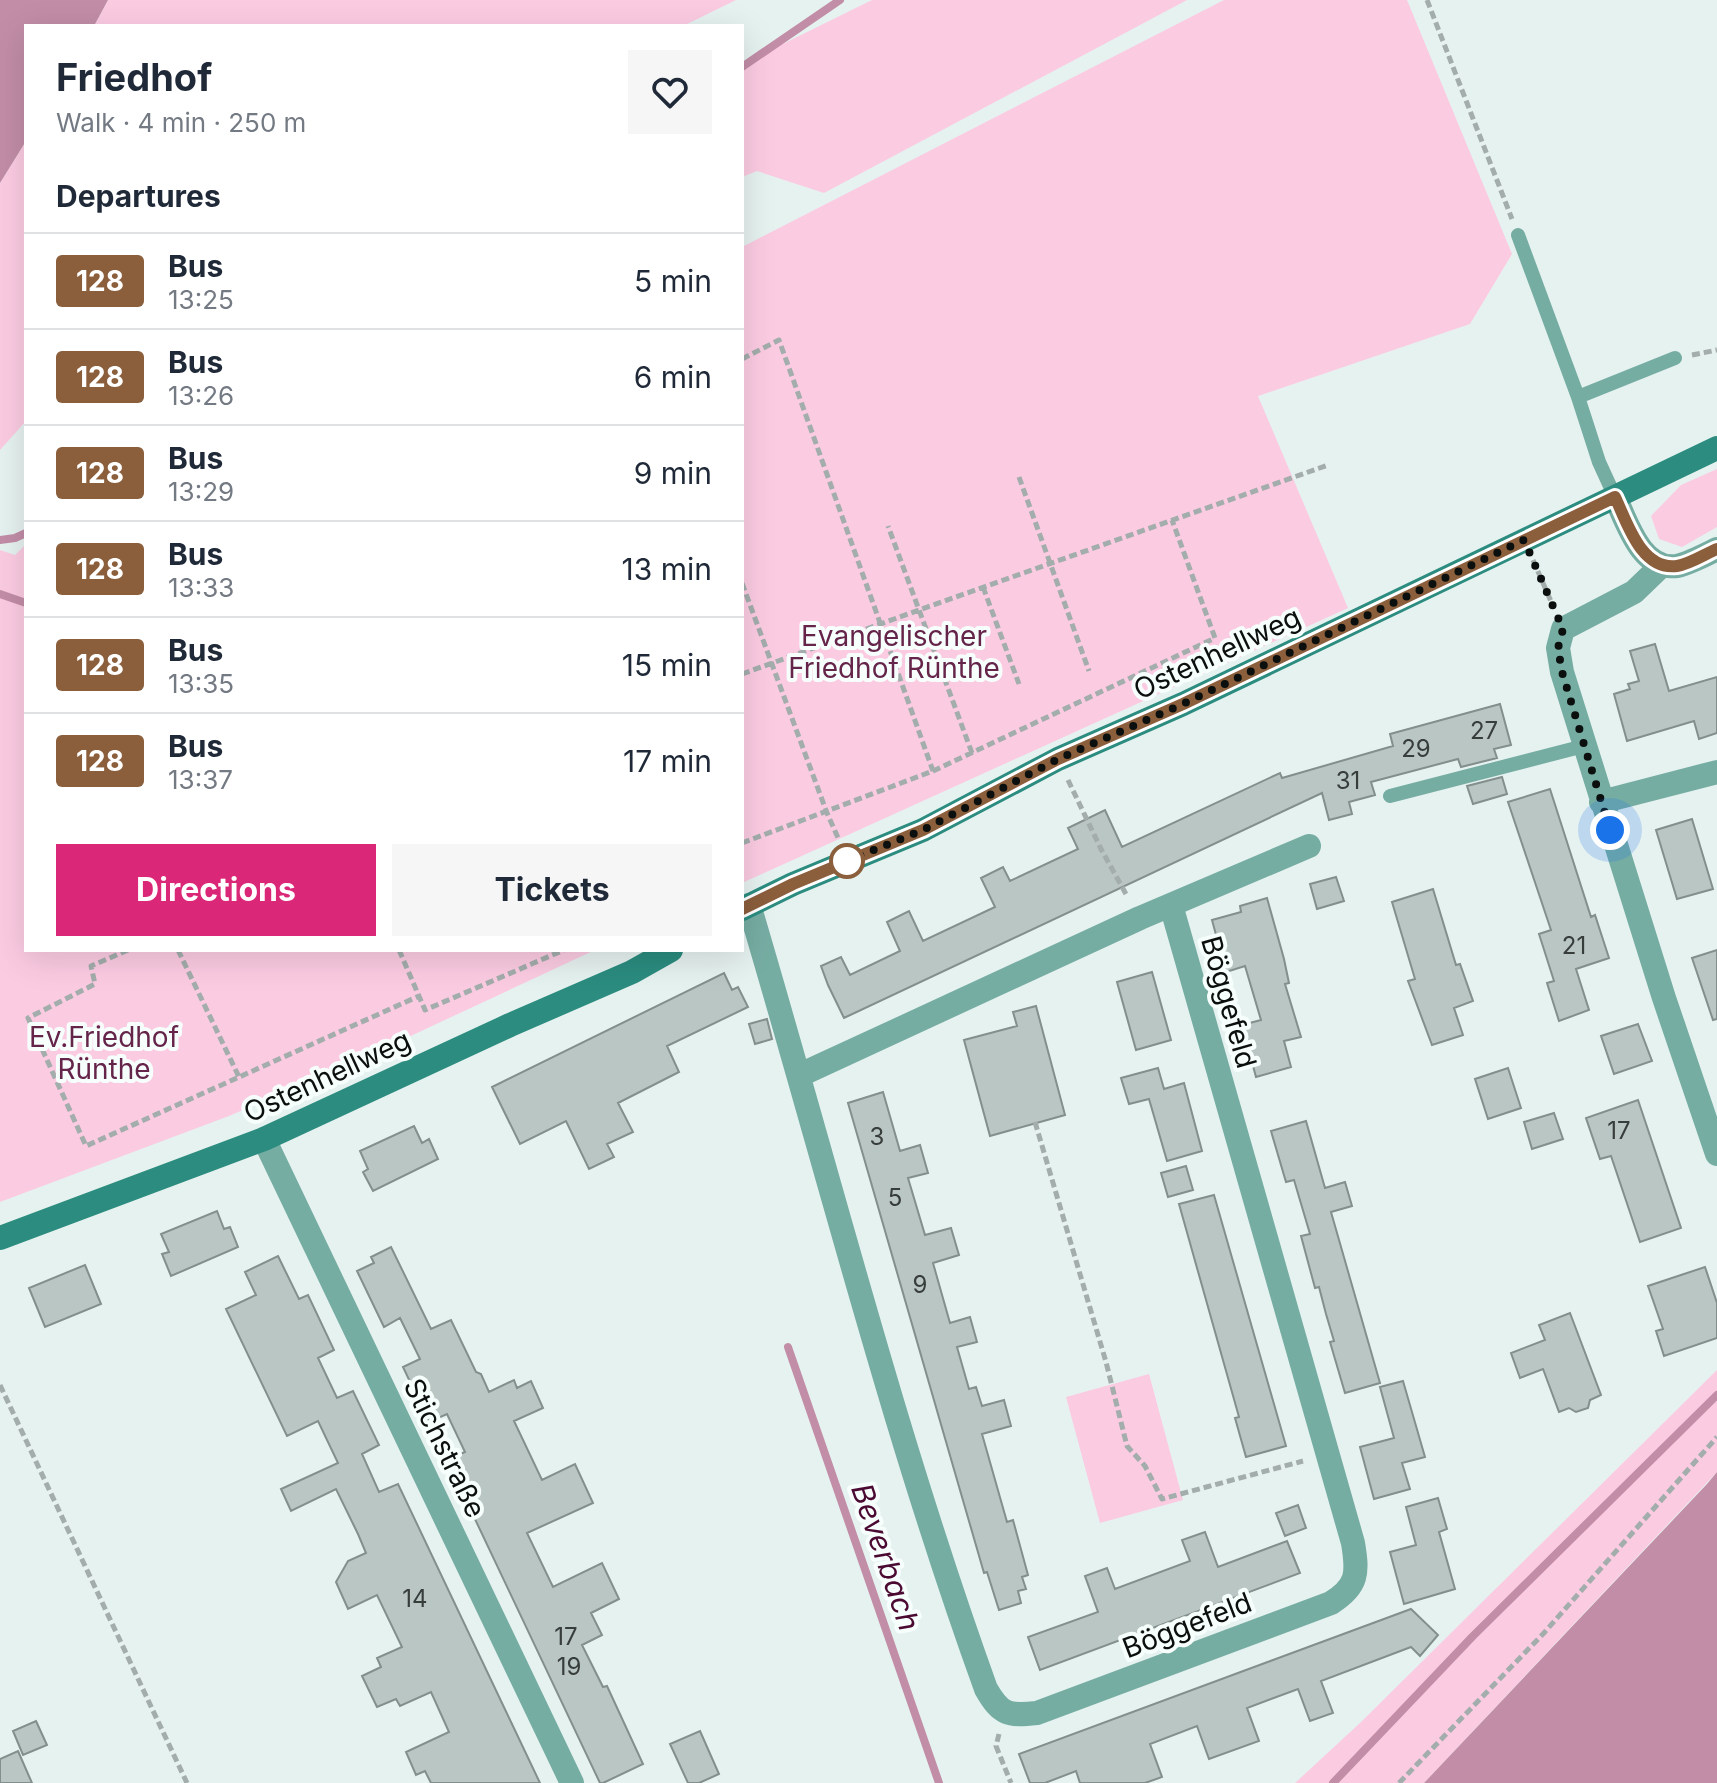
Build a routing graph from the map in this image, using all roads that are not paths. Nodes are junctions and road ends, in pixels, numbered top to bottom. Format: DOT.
graph roads {
  1 [pos="1518,235"];
  2 [pos="1675,358"];
  3 [pos="1578,397"];
  4 [pos="1717,448"];
  5 [pos="1615,497"];
  6 [pos="1717,549"];
  7 [pos="1661,566"];
  8 [pos="1584,746"];
  9 [pos="1717,772"];
  10 [pos="1390,796"];
  11 [pos="1601,802"];
  12 [pos="1309,846"];
  13 [pos="1171,905"];
  14 [pos="746,907"];
  15 [pos="667,952"];
  16 [pos="800,1075"];
  17 [pos="264,1139"];
  18 [pos="1717,1154"];
  19 [pos="0,1238"];
  20 [pos="572,1783"];
  1 -- 3 [label="lane"];
  2 -- 3 [label="lane"];
  3 -- 5 [label="lane"];
  4 -- 5 [label="main road, Ostenhellweg"];
  5 -- 7 [label="street"];
  5 -- 14 [label="main road, Ostenhellweg"];
  6 -- 7 [label="street"];
  7 -- 8 [label="street"];
  8 -- 10 [label="lane"];
  8 -- 11 [label="street"];
  9 -- 11 [label="street"];
  11 -- 18 [label="street"];
  12 -- 13 [label="street"];
  13 -- 16 [label="street"];
  13 -- 16 [label="street, Böggefeld"];
  14 -- 16 [label="street"];
  15 -- 17 [label="main road, Ostenhellweg"];
  17 -- 19 [label="main road, Ostenhellweg"];
  17 -- 20 [label="street, Stichstraße"];
}
